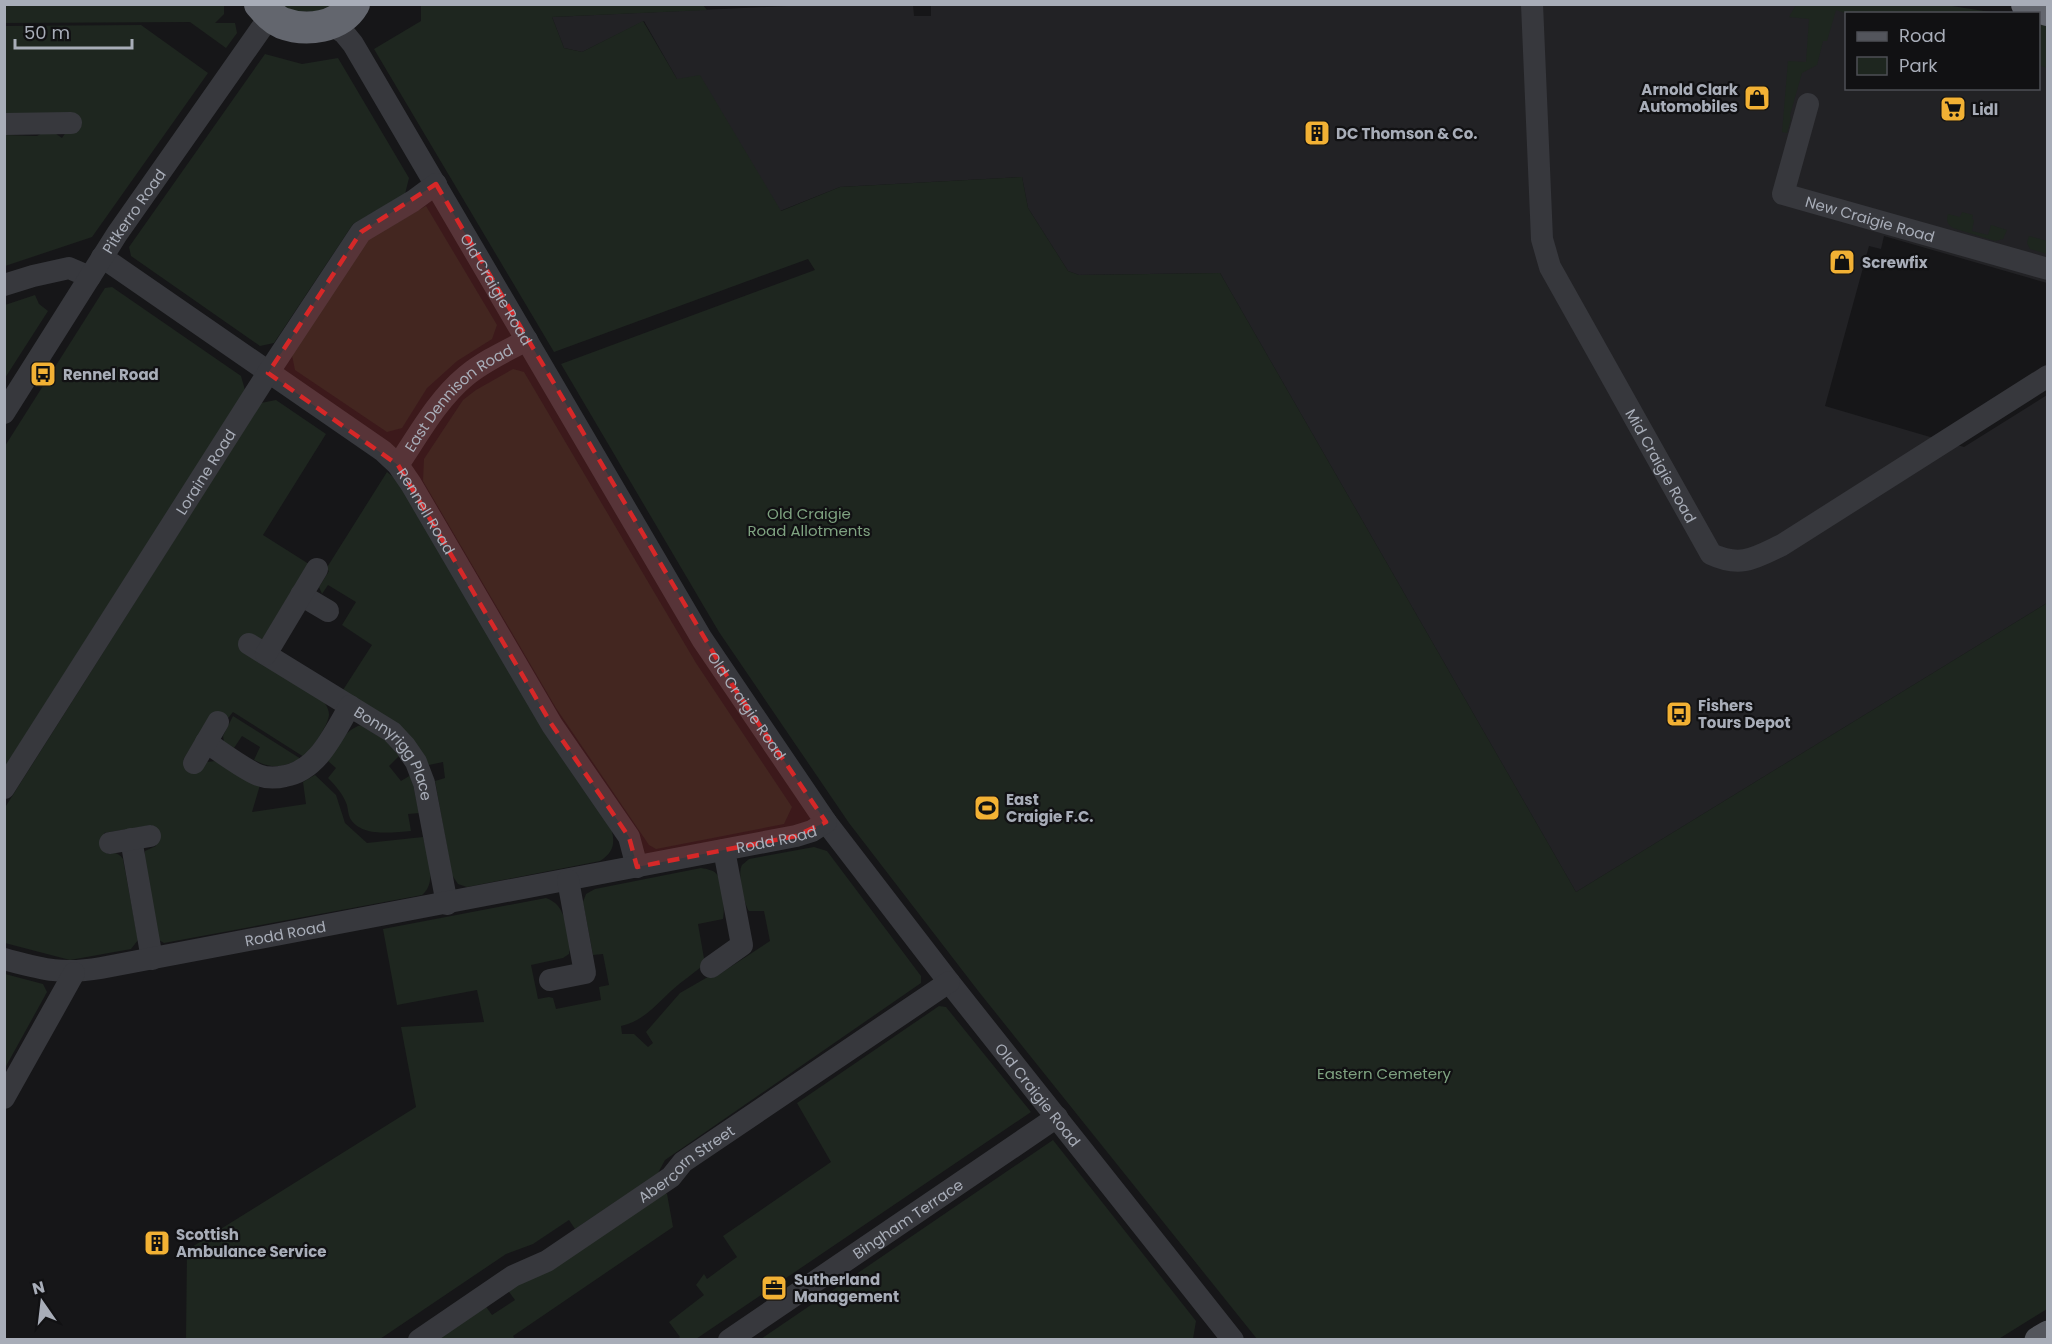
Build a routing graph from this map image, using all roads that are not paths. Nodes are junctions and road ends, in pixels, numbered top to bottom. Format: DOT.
graph roads {
  1 [pos="354,4"];
  2 [pos="1532,4"];
  3 [pos="2027,4"];
  4 [pos="265,10"];
  5 [pos="2048,10"];
  6 [pos="330,24"];
  7 [pos="1808,104"];
  8 [pos="4,123"];
  9 [pos="71,123"];
  10 [pos="436,184"];
  11 [pos="102,257"];
  12 [pos="2048,269"];
  13 [pos="90,277"];
  14 [pos="4,285"];
  15 [pos="527,340"];
  16 [pos="268,373"];
  17 [pos="2048,376"];
  18 [pos="4,412"];
  19 [pos="398,465"];
  20 [pos="317,569"];
  21 [pos="301,595"];
  22 [pos="328,611"];
  23 [pos="350,706"];
  24 [pos="218,722"];
  25 [pos="206,742"];
  26 [pos="194,763"];
  27 [pos="4,788"];
  28 [pos="826,822"];
  29 [pos="130,840"];
  30 [pos="724,850"];
  31 [pos="637,867"];
  32 [pos="568,880"];
  33 [pos="447,904"];
  34 [pos="4,958"];
  35 [pos="152,960"];
  36 [pos="711,968"];
  37 [pos="74,973"];
  38 [pos="550,980"];
  39 [pos="949,982"];
  40 [pos="4,1098"];
  41 [pos="1057,1117"];
  42 [pos="2048,1334"];
  43 [pos="1226,1337"];
  44 [pos="419,1340"];
  45 [pos="729,1340"];
  46 [pos="2038,1340"];
  1 -- 6 [label="highway"];
  2 -- 17 [label="street, Mid Craigie Road"];
  3 -- 5 [label="highway"];
  4 -- 6 [label="highway"];
  4 -- 11 [label="street, Pitkerro Road"];
  6 -- 10 [label="street, Old Craigie Road"];
  7 -- 12 [label="street, New Craigie Road"];
  8 -- 9 [label="street"];
  10 -- 15 [label="street, Old Craigie Road"];
  10 -- 16 [label="street, Loraine Road"];
  11 -- 13 [label="street, Pitkerro Road"];
  11 -- 16 [label="street, Rennell Road"];
  13 -- 14 [label="street"];
  13 -- 18 [label="street, Pitkerro Road"];
  15 -- 19 [label="street, East Dennison Road"];
  15 -- 28 [label="street, Old Craigie Road"];
  16 -- 19 [label="street, Rennell Road"];
  16 -- 27 [label="street, Loraine Road"];
  19 -- 31 [label="street, Rennell Road"];
  20 -- 21 [label="street, Bonnyrigg Place"];
  21 -- 22 [label="street"];
  21 -- 23 [label="street, Bonnyrigg Place"];
  23 -- 25 [label="street"];
  23 -- 33 [label="street, Bonnyrigg Place"];
  24 -- 25 [label="street"];
  25 -- 26 [label="street"];
  28 -- 30 [label="street, Rodd Road"];
  28 -- 39 [label="street, Old Craigie Road"];
  29 -- 35 [label="street"];
  30 -- 31 [label="street, Rodd Road"];
  30 -- 36 [label="street, Rodd Road"];
  31 -- 32 [label="street, Rodd Road"];
  32 -- 33 [label="street, Rodd Road"];
  32 -- 38 [label="street"];
  33 -- 35 [label="street, Rodd Road"];
  34 -- 37 [label="street, Rodd Road"];
  35 -- 37 [label="street, Rodd Road"];
  37 -- 40 [label="street"];
  39 -- 41 [label="street, Old Craigie Road"];
  39 -- 44 [label="street, Abercorn Street"];
  41 -- 43 [label="street, Old Craigie Road"];
  41 -- 45 [label="street, Bingham Terrace"];
  42 -- 46 [label="main road"];
}
